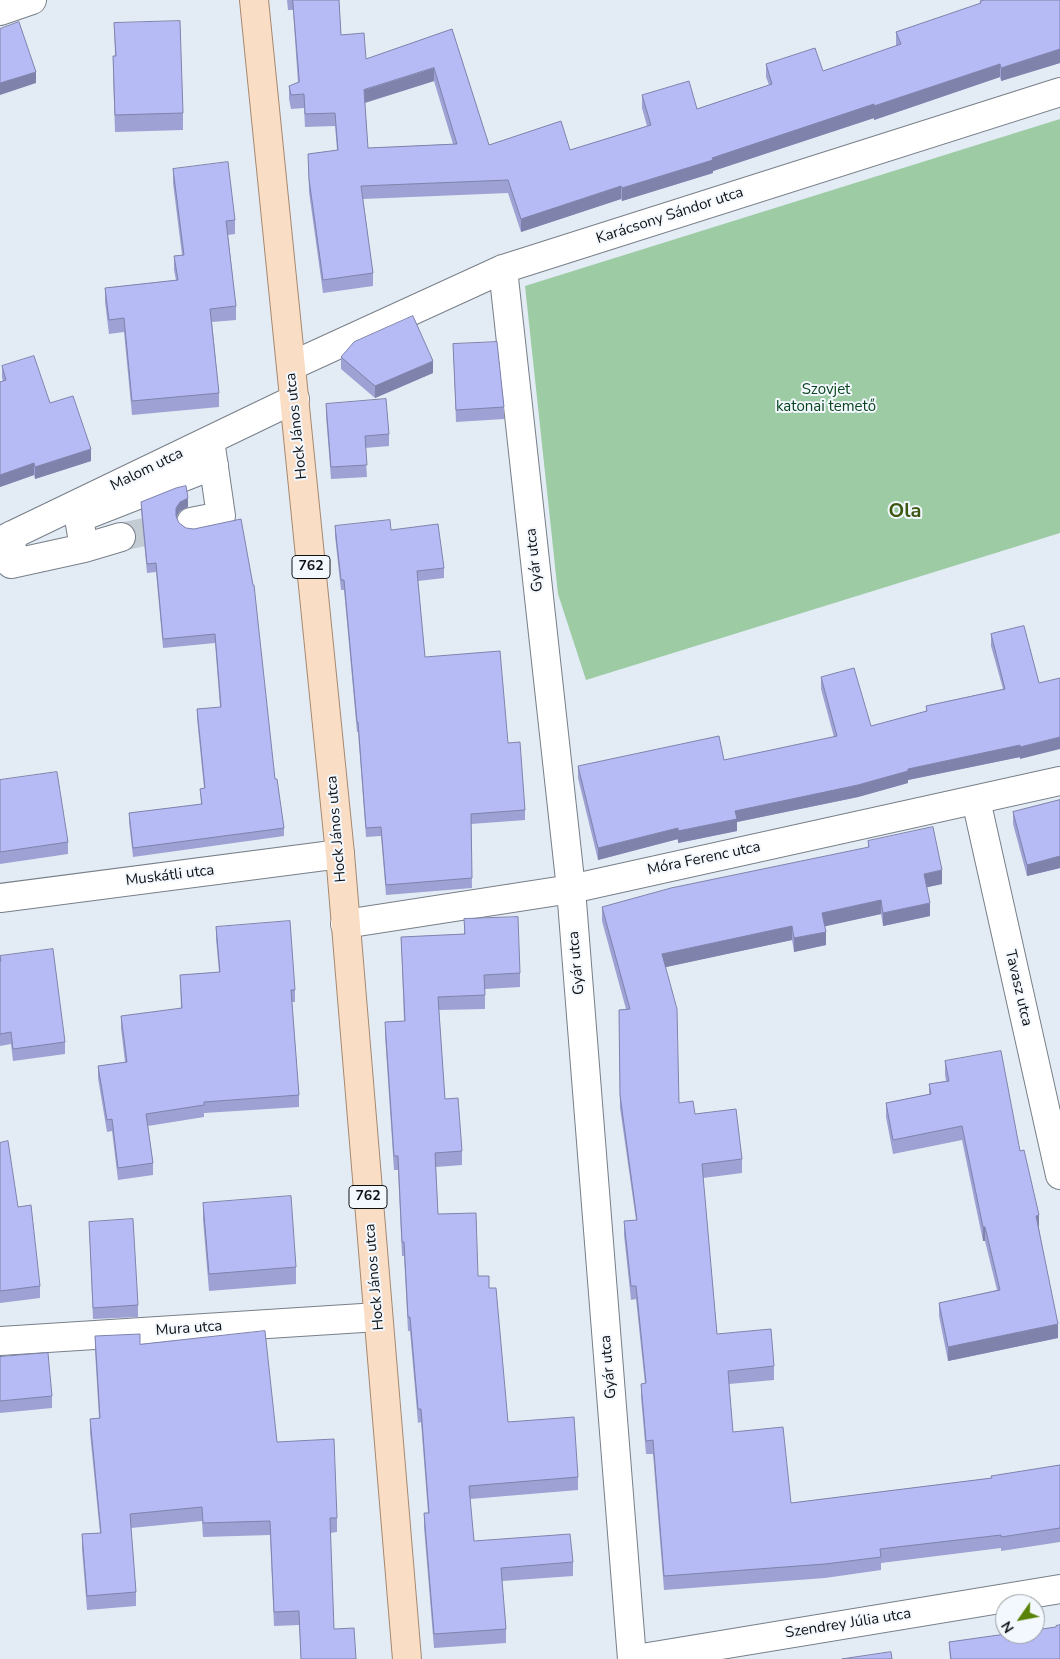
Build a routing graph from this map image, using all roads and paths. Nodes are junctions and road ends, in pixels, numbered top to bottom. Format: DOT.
graph roads {
  1 [pos="32,0"];
  2 [pos="254,0"];
  3 [pos="0,11"];
  4 [pos="1060,92"];
  5 [pos="503,269"];
  6 [pos="291,366"];
  7 [pos="294,398"];
  8 [pos="212,453"];
  9 [pos="190,522"];
  10 [pos="121,537"];
  11 [pos="6,538"];
  12 [pos="84,548"];
  13 [pos="1060,781"];
  14 [pos="976,800"];
  15 [pos="340,854"];
  16 [pos="571,888"];
  17 [pos="0,898"];
  18 [pos="345,924"];
  19 [pos="1060,1175"];
  20 [pos="378,1317"];
  21 [pos="0,1342"];
  22 [pos="1060,1590"];
  23 [pos="407,1659"];
  24 [pos="634,1659"];
  1 -- 3 [label="street"];
  2 -- 6 [label="main road, Hock János utca / 762"];
  4 -- 5 [label="street, Karácsony Sándor utca"];
  5 -- 6 [label="street, Karácsony Sándor utca"];
  5 -- 16 [label="street, Gyár utca"];
  6 -- 7 [label="main road, Hock János utca / 762"];
  7 -- 8 [label="street, Malom utca"];
  7 -- 15 [label="main road, Hock János utca / 762"];
  8 -- 9 [label="street"];
  8 -- 11 [label="street, Malom utca"];
  8 -- 12 [label="street"];
  10 -- 12 [label="street"];
  11 -- 12 [label="street"];
  13 -- 14 [label="street, Móra Ferenc utca"];
  14 -- 16 [label="street, Móra Ferenc utca"];
  14 -- 19 [label="street, Tavasz utca"];
  15 -- 17 [label="street, Muskátli utca"];
  15 -- 18 [label="main road, Hock János utca / 762"];
  16 -- 18 [label="street, Móra Ferenc utca"];
  16 -- 24 [label="street, Gyár utca"];
  18 -- 20 [label="main road, Hock János utca / 762"];
  20 -- 21 [label="street, Mura utca"];
  20 -- 23 [label="main road, Hock János utca / 762"];
  22 -- 24 [label="street, Szendrey Júlia utca"];
}
